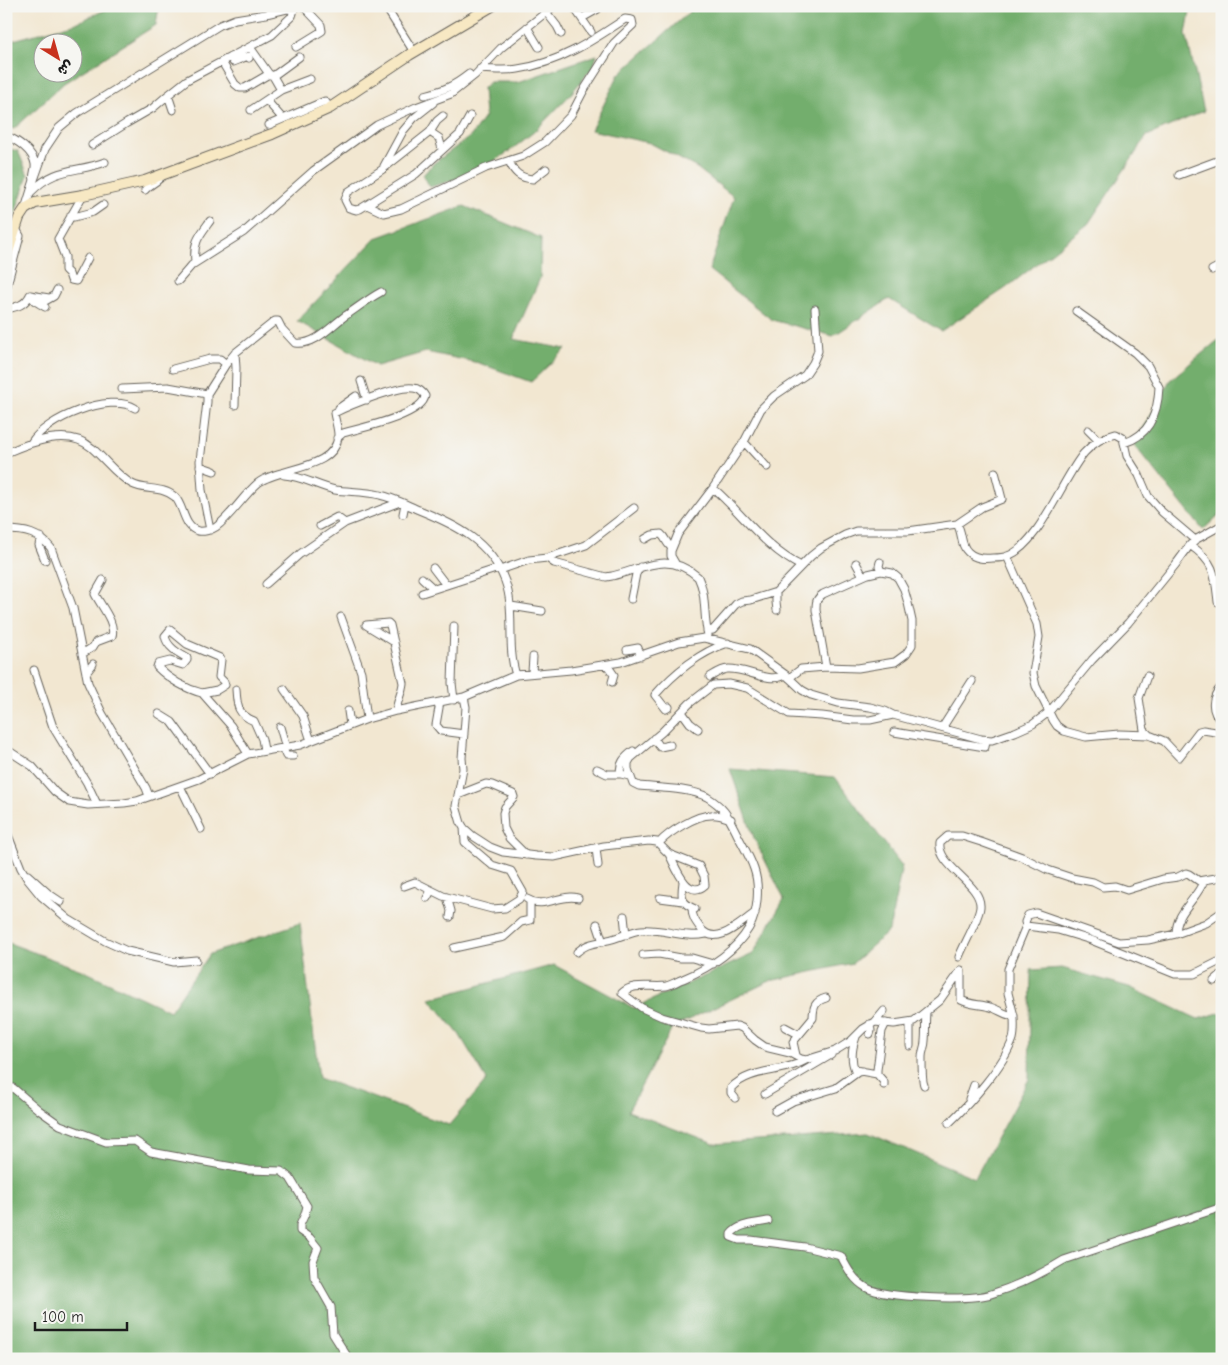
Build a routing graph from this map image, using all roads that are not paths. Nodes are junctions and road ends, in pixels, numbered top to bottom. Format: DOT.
graph roads {
  1 [pos="303,6"];
  2 [pos="385,6"];
  3 [pos="554,6"];
  4 [pos="573,6"];
  5 [pos="598,6"];
  6 [pos="490,7"];
  7 [pos="295,8"];
  8 [pos="546,12"];
  9 [pos="582,18"];
  10 [pos="527,26"];
  11 [pos="591,32"];
  12 [pos="560,34"];
  13 [pos="250,46"];
  14 [pos="296,47"];
  15 [pos="538,47"];
  16 [pos="414,52"];
  17 [pos="230,57"];
  18 [pos="299,57"];
  19 [pos="249,58"];
  20 [pos="222,62"];
  21 [pos="481,68"];
  22 [pos="271,75"];
  23 [pos="310,79"];
  24 [pos="282,90"];
  25 [pos="168,95"];
  26 [pos="425,95"];
  27 [pos="437,100"];
  28 [pos="268,102"];
  29 [pos="330,108"];
  30 [pos="173,110"];
  31 [pos="251,110"];
  32 [pos="443,116"];
  33 [pos="470,116"];
  34 [pos="283,119"];
  35 [pos="269,125"];
  36 [pos="430,132"];
  37 [pos="6,136"];
  38 [pos="92,145"];
  39 [pos="442,149"];
  40 [pos="1222,159"];
  41 [pos="509,161"];
  42 [pos="105,162"];
  43 [pos="383,169"];
  44 [pos="546,169"];
  45 [pos="164,174"];
  46 [pos="1179,175"];
  47 [pos="34,180"];
  48 [pos="146,190"];
  49 [pos="31,192"];
  50 [pos="83,195"];
  51 [pos="103,205"];
  52 [pos="367,205"];
  53 [pos="25,209"];
  54 [pos="71,215"];
  55 [pos="210,220"];
  56 [pos="15,227"];
  57 [pos="6,258"];
  58 [pos="88,258"];
  59 [pos="195,262"];
  60 [pos="1222,265"];
  61 [pos="1212,270"];
  62 [pos="178,281"];
  63 [pos="6,289"];
  64 [pos="57,290"];
  65 [pos="381,292"];
  66 [pos="30,294"];
  67 [pos="49,298"];
  68 [pos="6,309"];
  69 [pos="815,309"];
  70 [pos="1076,311"];
  71 [pos="235,353"];
  72 [pos="226,364"];
  73 [pos="173,369"];
  74 [pos="361,381"];
  75 [pos="122,389"];
  76 [pos="206,394"];
  77 [pos="356,396"];
  78 [pos="367,400"];
  79 [pos="235,406"];
  80 [pos="135,408"];
  81 [pos="336,412"];
  82 [pos="1088,430"];
  83 [pos="337,438"];
  84 [pos="1098,440"];
  85 [pos="744,442"];
  86 [pos="31,443"];
  87 [pos="1124,443"];
  88 [pos="6,453"];
  89 [pos="200,466"];
  90 [pos="767,466"];
  91 [pos="214,471"];
  92 [pos="995,472"];
  93 [pos="297,473"];
  94 [pos="713,488"];
  95 [pos="402,503"];
  96 [pos="634,508"];
  97 [pos="403,514"];
  98 [pos="345,523"];
  99 [pos="957,524"];
  100 [pos="1222,525"];
  101 [pos="320,526"];
  102 [pos="6,530"];
  103 [pos="210,530"];
  104 [pos="41,537"];
  105 [pos="645,539"];
  106 [pos="1192,543"];
  107 [pos="672,548"];
  108 [pos="1007,556"];
  109 [pos="547,558"];
  110 [pos="45,560"];
  111 [pos="856,562"];
  112 [pos="880,562"];
  113 [pos="675,563"];
  114 [pos="801,566"];
  115 [pos="640,567"];
  116 [pos="433,568"];
  117 [pos="500,569"];
  118 [pos="881,570"];
  119 [pos="862,576"];
  120 [pos="422,578"];
  121 [pos="103,580"];
  122 [pos="266,584"];
  123 [pos="446,585"];
  124 [pos="434,589"];
  125 [pos="776,592"];
  126 [pos="422,593"];
  127 [pos="631,599"];
  128 [pos="1218,602"];
  129 [pos="511,606"];
  130 [pos="777,610"];
  131 [pos="542,611"];
  132 [pos="340,617"];
  133 [pos="454,626"];
  134 [pos="708,635"];
  135 [pos="394,642"];
  136 [pos="728,642"];
  137 [pos="627,650"];
  138 [pos="82,654"];
  139 [pos="641,656"];
  140 [pos="533,658"];
  141 [pos="93,664"];
  142 [pos="607,665"];
  143 [pos="826,667"];
  144 [pos="34,670"];
  145 [pos="532,672"];
  146 [pos="86,673"];
  147 [pos="516,675"];
  148 [pos="1147,676"];
  149 [pos="710,677"];
  150 [pos="788,677"];
  151 [pos="972,681"];
  152 [pos="612,682"];
  153 [pos="1222,686"];
  154 [pos="236,689"];
  155 [pos="284,689"];
  156 [pos="202,693"];
  157 [pos="464,697"];
  158 [pos="454,700"];
  159 [pos="440,702"];
  160 [pos="669,707"];
  161 [pos="348,711"];
  162 [pos="396,711"];
  163 [pos="682,712"];
  164 [pos="1049,712"];
  165 [pos="160,714"];
  166 [pos="893,715"];
  167 [pos="367,719"];
  168 [pos="1222,722"];
  169 [pos="350,725"];
  170 [pos="280,726"];
  171 [pos="942,728"];
  172 [pos="698,729"];
  173 [pos="662,732"];
  174 [pos="894,732"];
  175 [pos="1222,733"];
  176 [pos="464,734"];
  177 [pos="1149,735"];
  178 [pos="654,738"];
  179 [pos="986,740"];
  180 [pos="311,741"];
  181 [pos="670,745"];
  182 [pos="285,748"];
  183 [pos="6,749"];
  184 [pos="264,750"];
  185 [pos="248,754"];
  186 [pos="293,756"];
  187 [pos="597,769"];
  188 [pos="210,774"];
  189 [pos="621,774"];
  190 [pos="629,776"];
  191 [pos="180,786"];
  192 [pos="458,795"];
  193 [pos="149,796"];
  194 [pos="97,804"];
  195 [pos="731,819"];
  196 [pos="464,828"];
  197 [pos="201,829"];
  198 [pos="6,830"];
  199 [pos="659,843"];
  200 [pos="596,848"];
  201 [pos="669,854"];
  202 [pos="526,855"];
  203 [pos="598,865"];
  204 [pos="23,872"];
  205 [pos="1222,875"];
  206 [pos="1204,880"];
  207 [pos="683,882"];
  208 [pos="404,886"];
  209 [pos="431,891"];
  210 [pos="524,892"];
  211 [pos="447,897"];
  212 [pos="427,898"];
  213 [pos="578,898"];
  214 [pos="660,898"];
  215 [pos="530,901"];
  216 [pos="683,901"];
  217 [pos="61,902"];
  218 [pos="1222,912"];
  219 [pos="755,913"];
  220 [pos="624,916"];
  221 [pos="450,917"];
  222 [pos="597,924"];
  223 [pos="1026,926"];
  224 [pos="706,934"];
  225 [pos="1176,934"];
  226 [pos="626,935"];
  227 [pos="603,942"];
  228 [pos="454,948"];
  229 [pos="577,952"];
  230 [pos="643,955"];
  231 [pos="959,957"];
  232 [pos="196,960"];
  233 [pos="1222,960"];
  234 [pos="713,964"];
  235 [pos="1222,974"];
  236 [pos="1214,981"];
  237 [pos="826,998"];
  238 [pos="884,1011"];
  239 [pos="926,1013"];
  240 [pos="1014,1016"];
  241 [pos="910,1022"];
  242 [pos="872,1023"];
  243 [pos="886,1024"];
  244 [pos="785,1028"];
  245 [pos="798,1034"];
  246 [pos="870,1034"];
  247 [pos="856,1036"];
  248 [pos="910,1046"];
  249 [pos="835,1051"];
  250 [pos="796,1055"];
  251 [pos="806,1060"];
  252 [pos="861,1069"];
  253 [pos="877,1074"];
  254 [pos="924,1085"];
  255 [pos="974,1085"];
  256 [pos="884,1086"];
  257 [pos="6,1087"];
  258 [pos="765,1094"];
  259 [pos="736,1098"];
  260 [pos="963,1110"];
  261 [pos="775,1111"];
  262 [pos="950,1123"];
  263 [pos="1222,1206"];
  264 [pos="768,1220"];
  265 [pos="345,1359"];
  1 -- 14 [label="street"];
  2 -- 16 [label="street"];
  3 -- 8 [label="street"];
  4 -- 9 [label="street"];
  5 -- 9 [label="street"];
  6 -- 16 [label="main road"];
  7 -- 13 [label="street"];
  7 -- 47 [label="street"];
  8 -- 10 [label="street"];
  8 -- 12 [label="street"];
  9 -- 11 [label="street"];
  10 -- 15 [label="street"];
  10 -- 21 [label="street"];
  13 -- 17 [label="street"];
  13 -- 22 [label="street"];
  16 -- 29 [label="main road"];
  17 -- 19 [label="street"];
  17 -- 20 [label="street"];
  18 -- 22 [label="street"];
  20 -- 22 [label="street"];
  20 -- 25 [label="street"];
  21 -- 26 [label="street"];
  21 -- 27 [label="street"];
  21 -- 41 [label="street"];
  22 -- 24 [label="street"];
  23 -- 24 [label="street"];
  24 -- 31 [label="street"];
  25 -- 30 [label="street"];
  25 -- 38 [label="street"];
  27 -- 43 [label="street"];
  27 -- 59 [label="street"];
  28 -- 34 [label="street"];
  29 -- 34 [label="street"];
  29 -- 45 [label="main road"];
  32 -- 36 [label="street"];
  33 -- 39 [label="street"];
  34 -- 35 [label="street"];
  36 -- 39 [label="street"];
  36 -- 43 [label="street"];
  37 -- 47 [label="street"];
  39 -- 52 [label="street"];
  40 -- 46 [label="street"];
  41 -- 44 [label="street"];
  41 -- 52 [label="street"];
  42 -- 49 [label="street"];
  43 -- 52 [label="street"];
  45 -- 48 [label="street"];
  45 -- 50 [label="main road"];
  47 -- 49 [label="street"];
  49 -- 53 [label="street"];
  50 -- 53 [label="main road"];
  50 -- 54 [label="street"];
  51 -- 54 [label="street"];
  53 -- 56 [label="main road"];
  54 -- 58 [label="street"];
  55 -- 59 [label="street"];
  56 -- 57 [label="main road"];
  56 -- 63 [label="street"];
  59 -- 62 [label="street"];
  60 -- 61 [label="street"];
  64 -- 67 [label="street"];
  65 -- 71 [label="street"];
  66 -- 67 [label="street"];
  66 -- 67 [label="street"];
  66 -- 68 [label="street"];
  69 -- 85 [label="street"];
  70 -- 87 [label="street"];
  71 -- 72 [label="street"];
  71 -- 79 [label="street"];
  72 -- 73 [label="street"];
  72 -- 76 [label="street"];
  74 -- 78 [label="street"];
  75 -- 76 [label="street"];
  76 -- 89 [label="street"];
  77 -- 81 [label="street"];
  78 -- 81 [label="street"];
  78 -- 83 [label="street"];
  80 -- 86 [label="street"];
  81 -- 83 [label="street"];
  82 -- 84 [label="street"];
  83 -- 93 [label="street"];
  84 -- 87 [label="street"];
  84 -- 108 [label="street"];
  85 -- 90 [label="street"];
  85 -- 94 [label="street"];
  86 -- 88 [label="street"];
  86 -- 103 [label="street"];
  87 -- 106 [label="street"];
  89 -- 91 [label="street"];
  89 -- 103 [label="street"];
  92 -- 99 [label="street"];
  93 -- 95 [label="street"];
  93 -- 103 [label="street"];
  94 -- 107 [label="street"];
  94 -- 114 [label="street"];
  95 -- 97 [label="street"];
  95 -- 98 [label="street"];
  95 -- 117 [label="street"];
  96 -- 109 [label="street"];
  98 -- 101 [label="street"];
  98 -- 122 [label="street"];
  99 -- 108 [label="street"];
  99 -- 114 [label="street"];
  100 -- 106 [label="street"];
  102 -- 104 [label="street"];
  104 -- 110 [label="street"];
  104 -- 138 [label="street"];
  105 -- 107 [label="street"];
  106 -- 128 [label="street"];
  106 -- 164 [label="street"];
  107 -- 113 [label="street"];
  108 -- 164 [label="street"];
  109 -- 115 [label="street"];
  109 -- 117 [label="street"];
  111 -- 119 [label="street"];
  112 -- 118 [label="street"];
  113 -- 115 [label="street"];
  113 -- 134 [label="street"];
  114 -- 125 [label="street"];
  115 -- 127 [label="street"];
  116 -- 123 [label="street"];
  117 -- 123 [label="street"];
  117 -- 129 [label="street"];
  118 -- 119 [label="street"];
  118 -- 143 [label="street"];
  119 -- 143 [label="street"];
  120 -- 124 [label="street"];
  121 -- 138 [label="street"];
  123 -- 124 [label="street"];
  124 -- 126 [label="street"];
  125 -- 130 [label="street"];
  125 -- 134 [label="street"];
  129 -- 131 [label="street"];
  129 -- 147 [label="street"];
  132 -- 167 [label="street"];
  133 -- 158 [label="street"];
  134 -- 136 [label="street"];
  134 -- 139 [label="street"];
  135 -- 162 [label="street"];
  136 -- 150 [label="street"];
  136 -- 160 [label="street"];
  137 -- 139 [label="street"];
  138 -- 146 [label="street"];
  139 -- 142 [label="street"];
  140 -- 145 [label="street"];
  141 -- 146 [label="street"];
  142 -- 145 [label="street"];
  142 -- 152 [label="street"];
  143 -- 150 [label="street"];
  144 -- 194 [label="street"];
  145 -- 147 [label="street"];
  146 -- 193 [label="street"];
  147 -- 157 [label="street"];
  148 -- 177 [label="street"];
  149 -- 150 [label="street"];
  150 -- 166 [label="street"];
  151 -- 171 [label="street"];
  153 -- 168 [label="street"];
  154 -- 184 [label="street"];
  155 -- 180 [label="street"];
  156 -- 156 [label="street"];
  156 -- 185 [label="street"];
  157 -- 158 [label="street"];
  157 -- 176 [label="street"];
  158 -- 159 [label="street"];
  159 -- 162 [label="street"];
  159 -- 176 [label="street"];
  161 -- 169 [label="street"];
  162 -- 167 [label="street"];
  163 -- 166 [label="street"];
  163 -- 172 [label="street"];
  163 -- 173 [label="street"];
  164 -- 177 [label="street"];
  164 -- 179 [label="street"];
  165 -- 188 [label="street"];
  166 -- 171 [label="street"];
  167 -- 169 [label="street"];
  169 -- 180 [label="street"];
  170 -- 182 [label="street"];
  171 -- 179 [label="street"];
  173 -- 178 [label="street"];
  173 -- 189 [label="street"];
  174 -- 179 [label="street"];
  175 -- 177 [label="street"];
  176 -- 192 [label="street"];
  178 -- 181 [label="street"];
  178 -- 190 [label="street"];
  180 -- 182 [label="street"];
  182 -- 184 [label="street"];
  182 -- 186 [label="street"];
  183 -- 194 [label="street"];
  184 -- 185 [label="street"];
  185 -- 188 [label="street"];
  187 -- 189 [label="street"];
  188 -- 191 [label="street"];
  189 -- 190 [label="street"];
  190 -- 195 [label="street"];
  191 -- 193 [label="street"];
  191 -- 197 [label="street"];
  192 -- 196 [label="street"];
  192 -- 202 [label="street"];
  193 -- 194 [label="street"];
  195 -- 199 [label="street"];
  195 -- 219 [label="street"];
  196 -- 202 [label="street"];
  196 -- 210 [label="street"];
  198 -- 204 [label="street"];
  199 -- 200 [label="street"];
  199 -- 201 [label="street"];
  200 -- 202 [label="street"];
  200 -- 203 [label="street"];
  201 -- 207 [label="street"];
  201 -- 207 [label="street"];
  204 -- 217 [label="street"];
  204 -- 232 [label="street"];
  205 -- 206 [label="street"];
  206 -- 225 [label="street"];
  206 -- 231 [label="street"];
  207 -- 216 [label="street"];
  208 -- 209 [label="street"];
  209 -- 211 [label="street"];
  209 -- 212 [label="street"];
  210 -- 211 [label="street"];
  210 -- 215 [label="street"];
  211 -- 221 [label="street"];
  213 -- 215 [label="street"];
  214 -- 216 [label="street"];
  215 -- 228 [label="street"];
  216 -- 224 [label="street"];
  218 -- 225 [label="street"];
  219 -- 224 [label="street"];
  219 -- 234 [label="street"];
  220 -- 226 [label="street"];
  222 -- 227 [label="street"];
  223 -- 225 [label="street"];
  223 -- 233 [label="street"];
  223 -- 240 [label="street"];
  224 -- 226 [label="street"];
  226 -- 227 [label="street"];
  227 -- 229 [label="street"];
  230 -- 234 [label="street"];
  234 -- 250 [label="street"];
  235 -- 236 [label="street"];
  237 -- 245 [label="street"];
  238 -- 242 [label="street"];
  239 -- 240 [label="street"];
  239 -- 241 [label="street"];
  239 -- 254 [label="street"];
  240 -- 260 [label="street"];
  241 -- 243 [label="street"];
  241 -- 248 [label="street"];
  242 -- 243 [label="street"];
  242 -- 246 [label="street"];
  242 -- 247 [label="street"];
  243 -- 253 [label="street"];
  244 -- 245 [label="street"];
  245 -- 250 [label="street"];
  247 -- 249 [label="street"];
  247 -- 252 [label="street"];
  249 -- 251 [label="street"];
  249 -- 258 [label="street"];
  250 -- 251 [label="street"];
  251 -- 259 [label="street"];
  252 -- 253 [label="street"];
  252 -- 261 [label="street"];
  253 -- 256 [label="street"];
  255 -- 260 [label="street"];
  257 -- 265 [label="street"];
  260 -- 262 [label="street"];
  263 -- 264 [label="street"];
}
